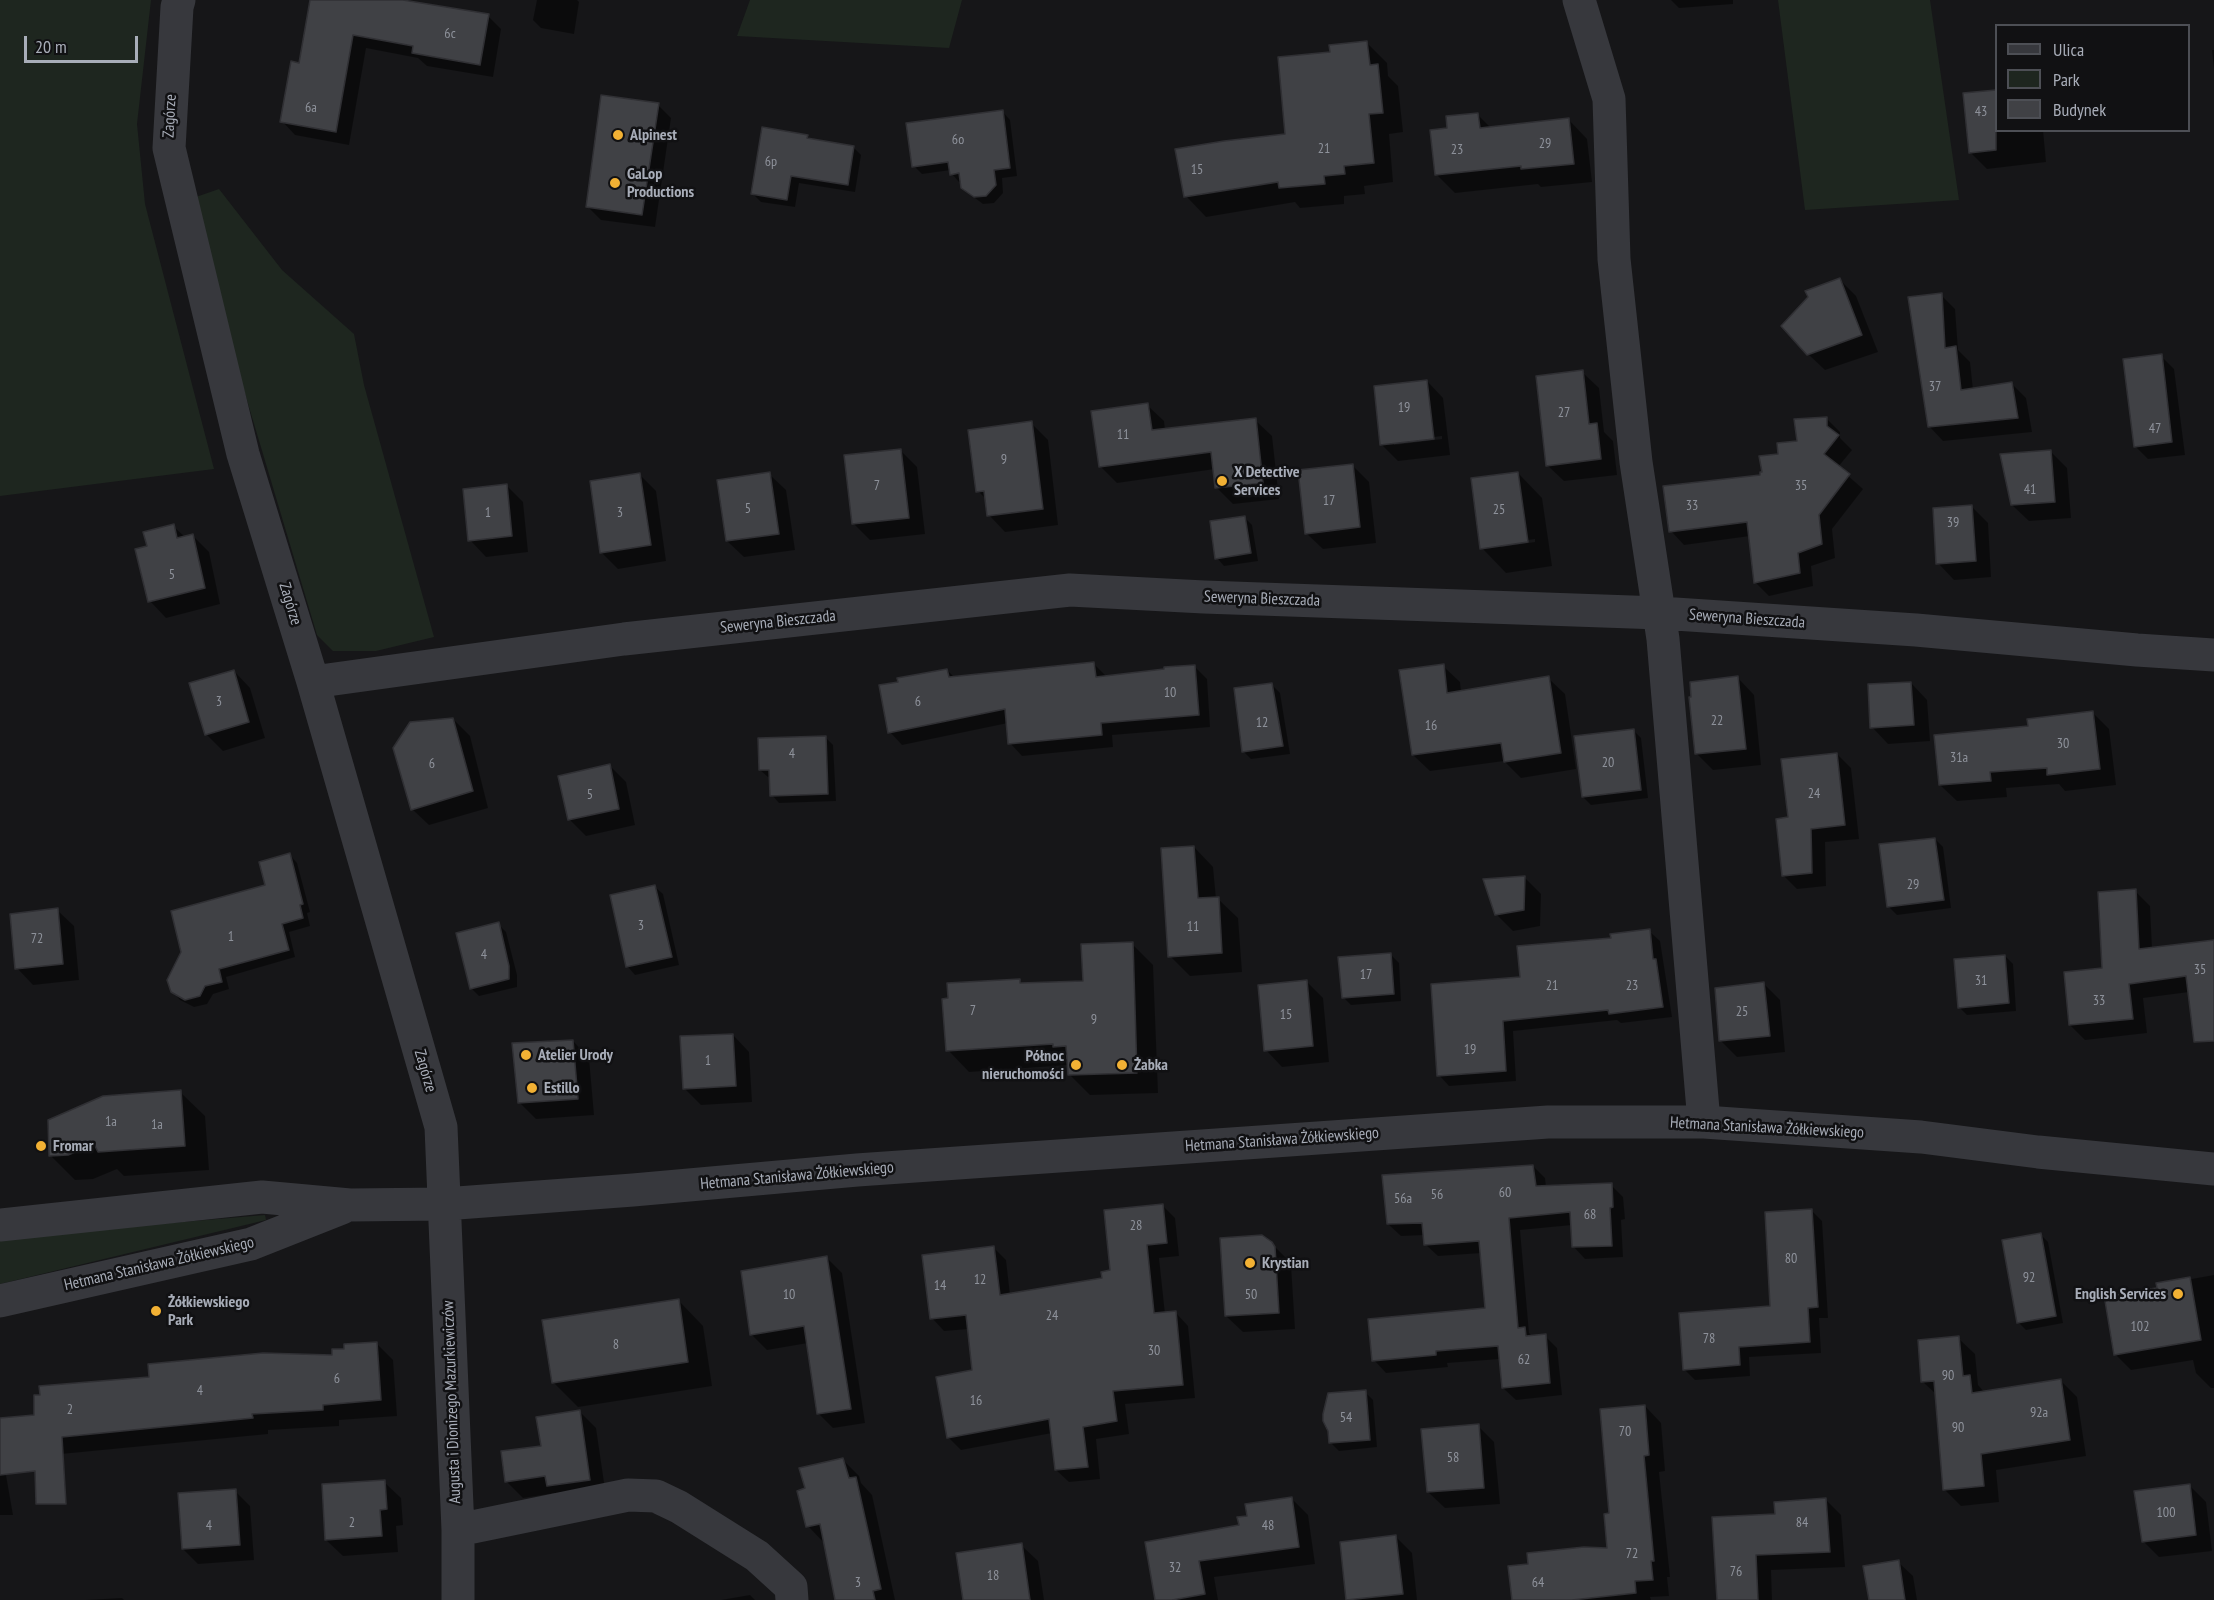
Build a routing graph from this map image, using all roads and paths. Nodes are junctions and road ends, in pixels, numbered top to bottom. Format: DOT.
graph roads {
  1 [pos="179,0"];
  2 [pos="1579,0"];
  3 [pos="1660,613"];
  4 [pos="2214,655"];
  5 [pos="313,682"];
  6 [pos="1704,1122"];
  7 [pos="2214,1169"];
  8 [pos="444,1204"];
  9 [pos="350,1205"];
  10 [pos="0,1225"];
  11 [pos="0,1301"];
  12 [pos="458,1530"];
  13 [pos="458,1600"];
  14 [pos="792,1600"];
  1 -- 5 [label="street, Zagórze"];
  2 -- 3 [label="street"];
  3 -- 4 [label="street, Seweryna Bieszczada"];
  3 -- 5 [label="street, Seweryna Bieszczada"];
  3 -- 6 [label="street"];
  5 -- 8 [label="street, Zagórze"];
  6 -- 7 [label="street, Hetmana Stanisława Żółkiewskiego"];
  6 -- 8 [label="street, Hetmana Stanisława Żółkiewskiego"];
  8 -- 9 [label="street, Hetmana Stanisława Żółkiewskiego"];
  8 -- 12 [label="street, Augusta i Dionizego Mazurkiewiczów"];
  9 -- 10 [label="street, Hetmana Stanisława Żółkiewskiego"];
  9 -- 11 [label="street, Hetmana Stanisława Żółkiewskiego"];
  12 -- 13 [label="street, Augusta i Dionizego Mazurkiewiczów"];
  12 -- 14 [label="street"];
}
